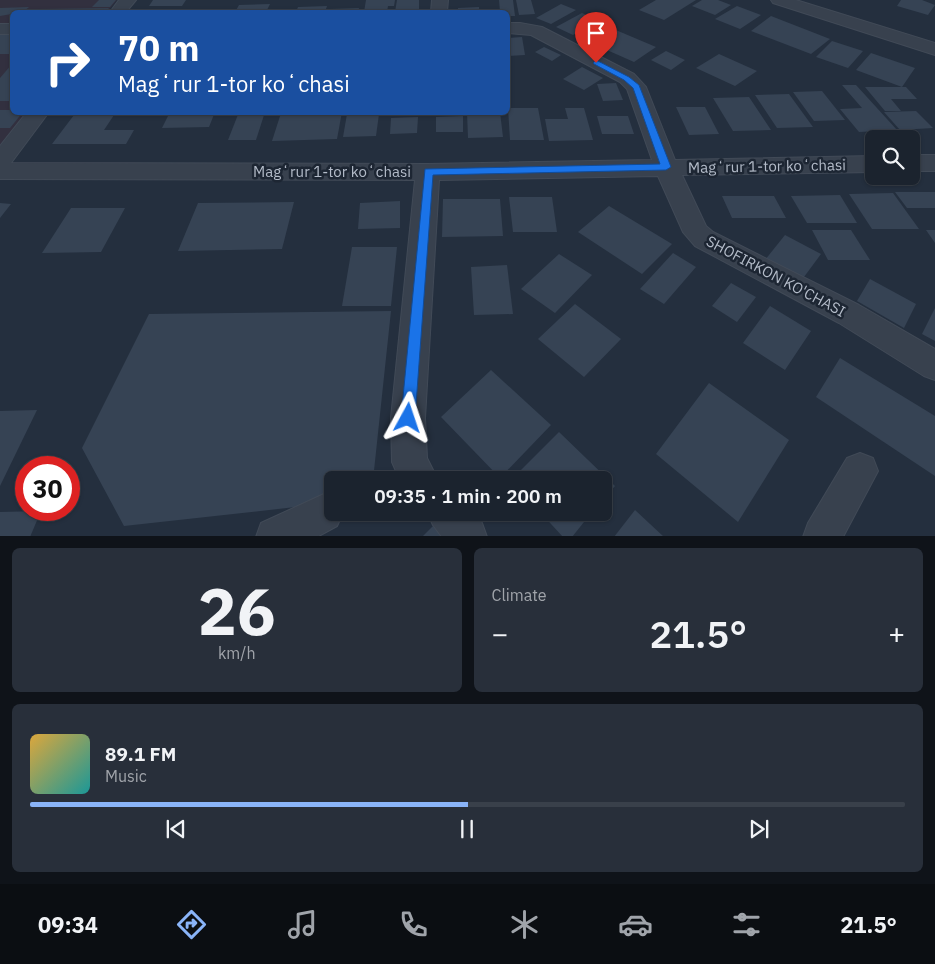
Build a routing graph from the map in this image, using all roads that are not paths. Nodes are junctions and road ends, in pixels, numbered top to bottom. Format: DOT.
graph roads {
  1 [pos="128,0"];
  2 [pos="779,0"];
  3 [pos="120,10"];
  4 [pos="510,28"];
  5 [pos="935,49"];
  6 [pos="36,115"];
  7 [pos="0,161"];
  8 [pos="920,163"];
  9 [pos="935,163"];
  10 [pos="865,164"];
  11 [pos="666,167"];
  12 [pos="0,171"];
  13 [pos="428,172"];
  14 [pos="935,366"];
  15 [pos="415,471"];
  16 [pos="860,471"];
  17 [pos="324,513"];
  18 [pos="454,521"];
  19 [pos="275,536"];
  20 [pos="468,536"];
  21 [pos="822,536"];
  1 -- 3 [label="street"];
  2 -- 5 [label="street"];
  4 -- 11 [label="street, SHOFIRKON KO'CHASI"];
  6 -- 7 [label="street"];
  8 -- 9 [label="street"];
  10 -- 11 [label="street, Magʻrur 1-tor koʻchasi"];
  11 -- 13 [label="street, Magʻrur 1-tor koʻchasi"];
  11 -- 14 [label="street, SHOFIRKON KO'CHASI"];
  12 -- 13 [label="street, Magʻrur 1-tor koʻchasi"];
  13 -- 15 [label="street"];
  16 -- 21 [label="street"];
  17 -- 19 [label="street"];
  18 -- 20 [label="street"];
}
